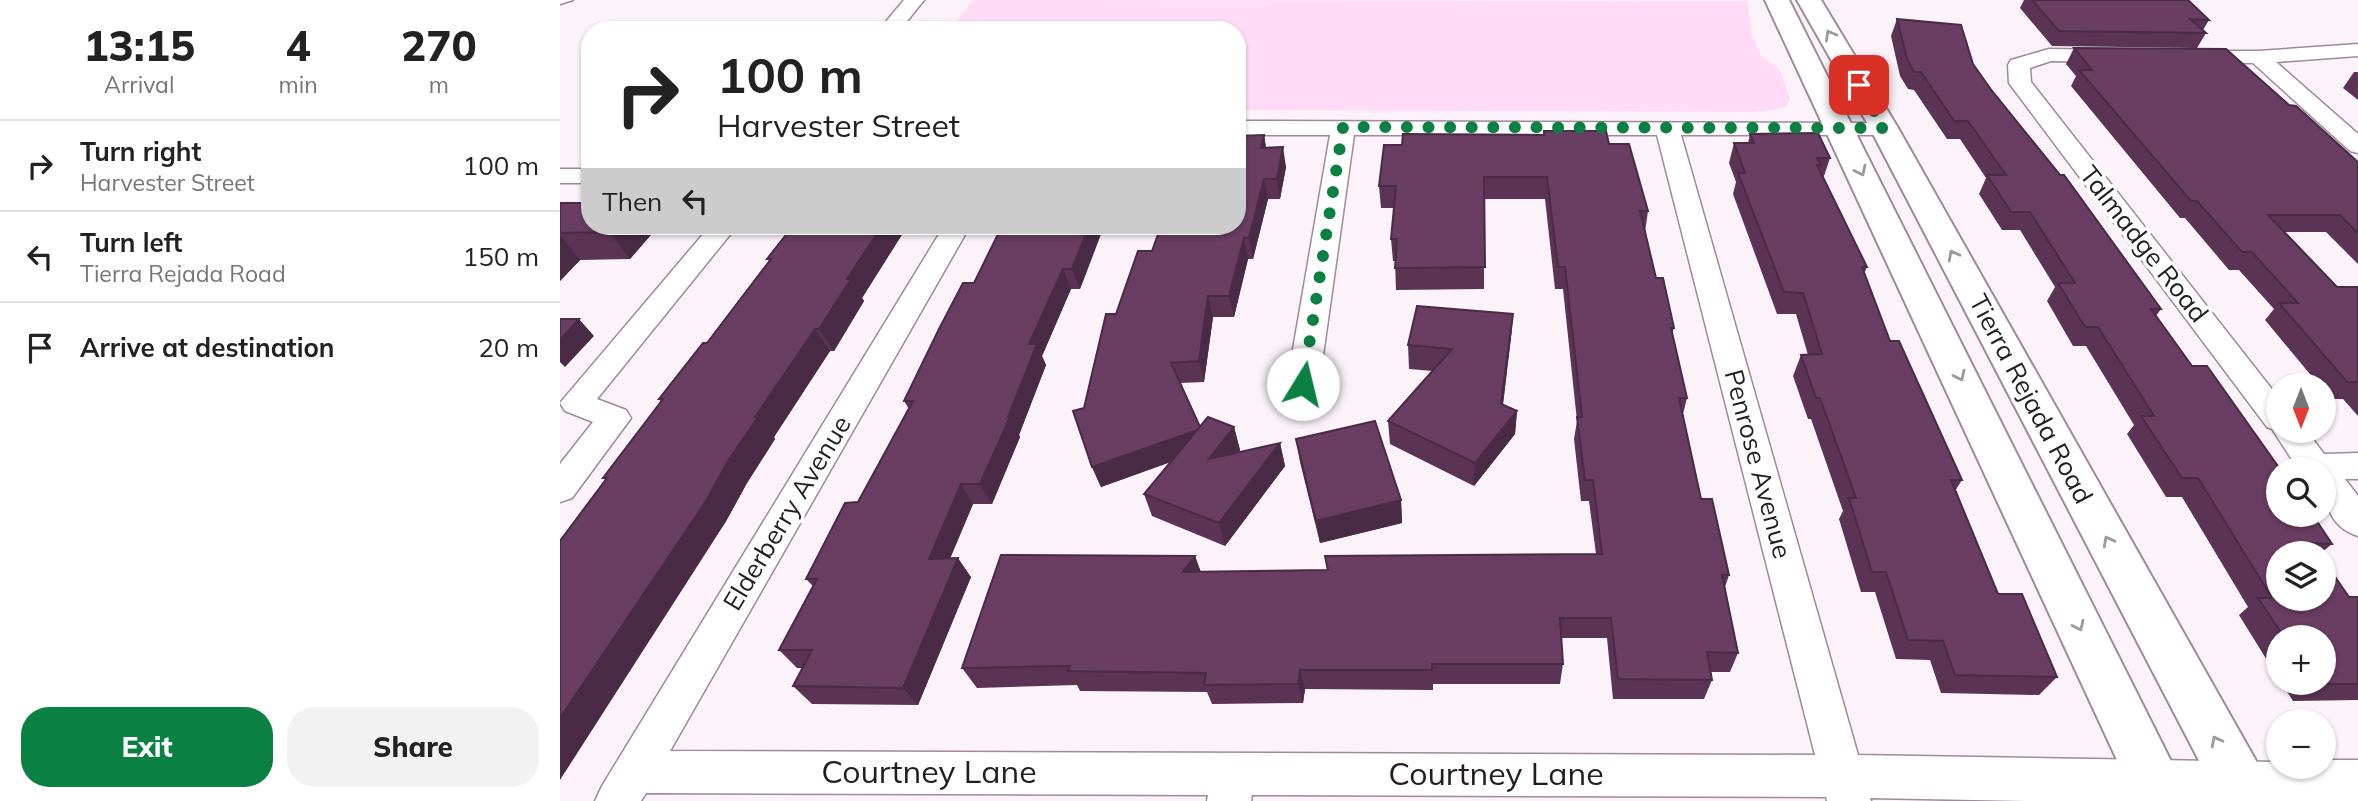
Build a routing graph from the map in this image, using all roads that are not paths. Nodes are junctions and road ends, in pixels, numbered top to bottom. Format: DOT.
graph roads {
  1 [pos="568,0"];
  2 [pos="914,0"];
  3 [pos="1777,0"];
  4 [pos="1809,0"];
  5 [pos="560,1"];
  6 [pos="896,21"];
  7 [pos="2358,50"];
  8 [pos="2133,56"];
  9 [pos="2175,56"];
  10 [pos="2258,57"];
  11 [pos="1343,127"];
  12 [pos="1246,128"];
  13 [pos="1667,128"];
  14 [pos="1840,128"];
  15 [pos="1884,128"];
  16 [pos="2358,146"];
  17 [pos="560,176"];
  18 [pos="581,176"];
  19 [pos="716,235"];
  20 [pos="952,235"];
  21 [pos="1303,384"];
  22 [pos="568,403"];
  23 [pos="2266,403"];
  24 [pos="2298,443"];
  25 [pos="2308,457"];
  26 [pos="2358,466"];
  27 [pos="2336,469"];
  28 [pos="560,488"];
  29 [pos="2336,493"];
  30 [pos="2358,522"];
  31 [pos="2358,781"];
  32 [pos="626,786"];
  33 [pos="1231,787"];
  34 [pos="1846,789"];
  35 [pos="2159,791"];
  36 [pos="2244,792"];
  1 -- 5 [label="lane"];
  2 -- 6 [label="street"];
  3 -- 14 [label="main road, Tierra Rejada Road"];
  15 -- 4 [label="main road, Tierra Rejada Road, one-way"];
  7 -- 10 [label="street"];
  8 -- 23 [label="street, Talmadge Road"];
  9 -- 10 [label="street"];
  10 -- 16 [label="street"];
  11 -- 12 [label="street"];
  11 -- 13 [label="street"];
  11 -- 21 [label="street"];
  13 -- 14 [label="street"];
  13 -- 34 [label="street, Penrose Avenue"];
  14 -- 15 [label="street"];
  14 -- 35 [label="main road, Tierra Rejada Road, one-way"];
  36 -- 15 [label="main road, Tierra Rejada Road, one-way"];
  17 -- 18 [label="street"];
  19 -- 22 [label="street"];
  20 -- 32 [label="street, Elderberry Avenue"];
  22 -- 28 [label="street"];
  24 -- 25 [label="street"];
  26 -- 27 [label="street"];
  29 -- 30 [label="street"];
  31 -- 36 [label="street, Courtney Lane"];
  32 -- 33 [label="street, Courtney Lane"];
  33 -- 34 [label="street, Courtney Lane"];
  34 -- 35 [label="street, Courtney Lane"];
  35 -- 36 [label="street, Courtney Lane"];
}
